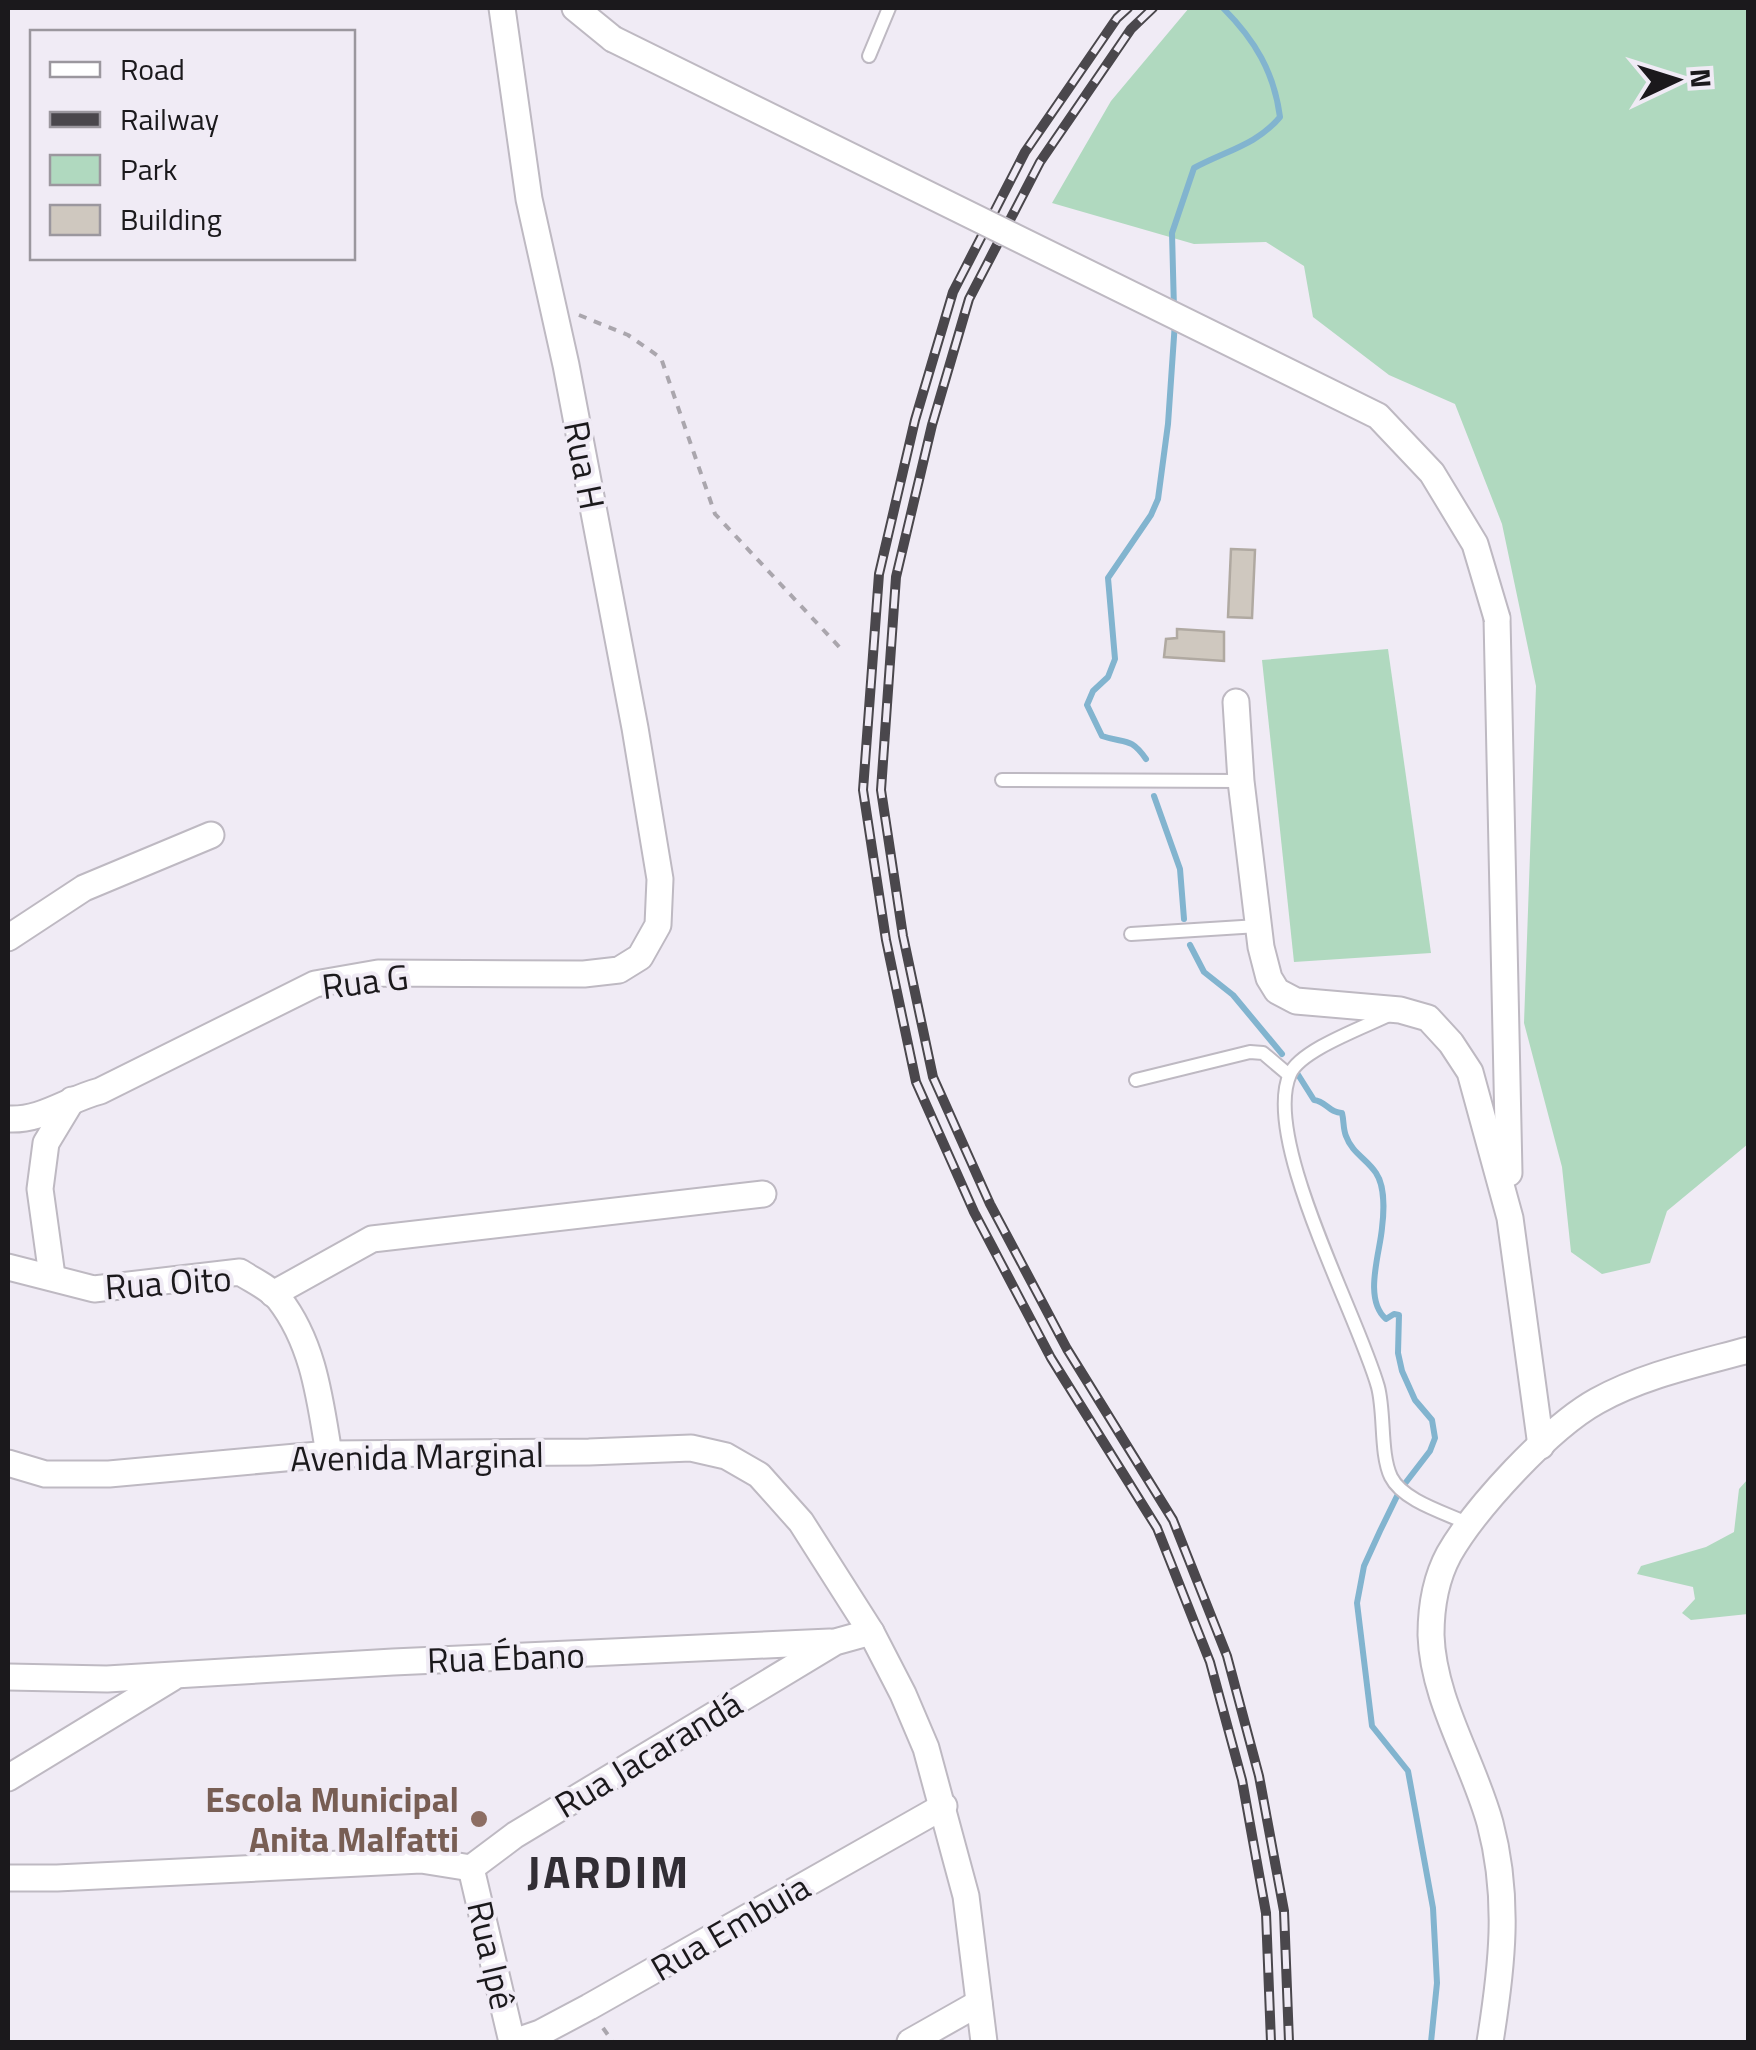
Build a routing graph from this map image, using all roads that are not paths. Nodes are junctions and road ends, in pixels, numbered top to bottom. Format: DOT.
graph roads {
  1 [pos="502,8"];
  2 [pos="575,8"];
  3 [pos="888,8"];
  4 [pos="868,56"];
  5 [pos="1236,702"];
  6 [pos="1002,780"];
  7 [pos="1241,781"];
  8 [pos="211,835"];
  9 [pos="658,925"];
  10 [pos="1258,926"];
  11 [pos="1131,934"];
  12 [pos="8,938"];
  13 [pos="1400,1010"];
  14 [pos="1289,1075"];
  15 [pos="1136,1080"];
  16 [pos="74,1098"];
  17 [pos="8,1119"];
  18 [pos="763,1194"];
  19 [pos="1510,1218"];
  20 [pos="8,1267"];
  21 [pos="52,1276"];
  22 [pos="274,1294"];
  23 [pos="1748,1350"];
  24 [pos="1541,1446"];
  25 [pos="330,1454"];
  26 [pos="8,1464"];
  27 [pos="1469,1524"];
  28 [pos="871,1632"];
  29 [pos="834,1642"];
  30 [pos="177,1675"];
  31 [pos="8,1677"];
  32 [pos="8,1778"];
  33 [pos="944,1806"];
  34 [pos="471,1868"];
  35 [pos="8,1878"];
  36 [pos="979,2002"];
  37 [pos="513,2042"];
  38 [pos="910,2042"];
  39 [pos="984,2042"];
  40 [pos="1490,2042"];
  1 -- 9 [label="street, Rua H"];
  2 -- 19 [label="street, bridge"];
  3 -- 4 [label="lane"];
  5 -- 7 [label="street"];
  6 -- 7 [label="lane"];
  7 -- 10 [label="street"];
  8 -- 12 [label="street"];
  9 -- 16 [label="street, Rua G"];
  10 -- 11 [label="lane"];
  10 -- 13 [label="street"];
  13 -- 14 [label="lane"];
  13 -- 19 [label="street"];
  14 -- 15 [label="lane"];
  14 -- 27 [label="lane"];
  16 -- 17 [label="street, Rua G"];
  16 -- 21 [label="street"];
  18 -- 22 [label="street"];
  19 -- 24 [label="street"];
  20 -- 21 [label="street, Rua Oito"];
  21 -- 22 [label="street, Rua Oito"];
  22 -- 25 [label="street, Rua Oito"];
  23 -- 24 [label="street"];
  24 -- 27 [label="street"];
  25 -- 26 [label="street, Avenida Marginal"];
  25 -- 28 [label="street, Avenida Marginal"];
  27 -- 40 [label="street"];
  28 -- 29 [label="street, Rua Jacarandá"];
  28 -- 33 [label="street, Avenida Marginal"];
  29 -- 30 [label="street, Rua Ébano"];
  29 -- 34 [label="street, Rua Jacarandá"];
  30 -- 31 [label="street, Rua Ébano"];
  30 -- 32 [label="street"];
  33 -- 36 [label="street, Avenida Marginal"];
  33 -- 37 [label="street, Rua Embuia"];
  34 -- 35 [label="street"];
  34 -- 37 [label="street, Rua Ipê"];
  36 -- 38 [label="street"];
  36 -- 39 [label="street, Avenida Marginal"];
}
